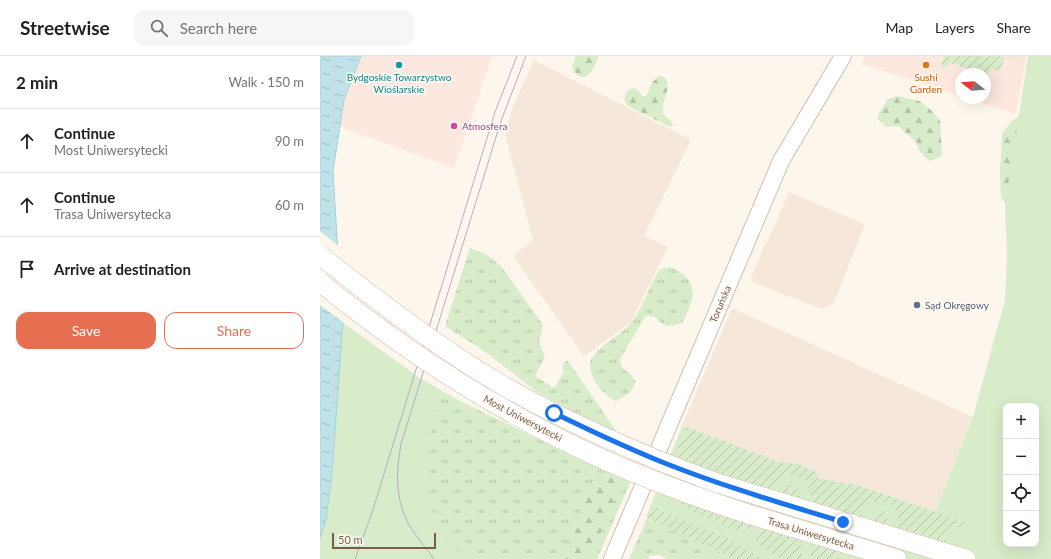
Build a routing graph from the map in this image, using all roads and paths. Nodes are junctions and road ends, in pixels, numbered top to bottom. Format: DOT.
graph roads {
  1 [pos="843,56"];
  2 [pos="320,255"];
  3 [pos="320,282"];
  4 [pos="717,483"];
  5 [pos="748,514"];
  6 [pos="612,559"];
  7 [pos="897,559"];
  8 [pos="966,559"];
  1 -- 6 [label="street, Toruńska"];
  2 -- 4 [label="main road, Most Uniwersytecki, bridge"];
  3 -- 5 [label="main road, Most Uniwersytecki, bridge"];
  4 -- 8 [label="main road, Trasa Uniwersytecka"];
  5 -- 7 [label="main road, Trasa Uniwersytecka"];
}
